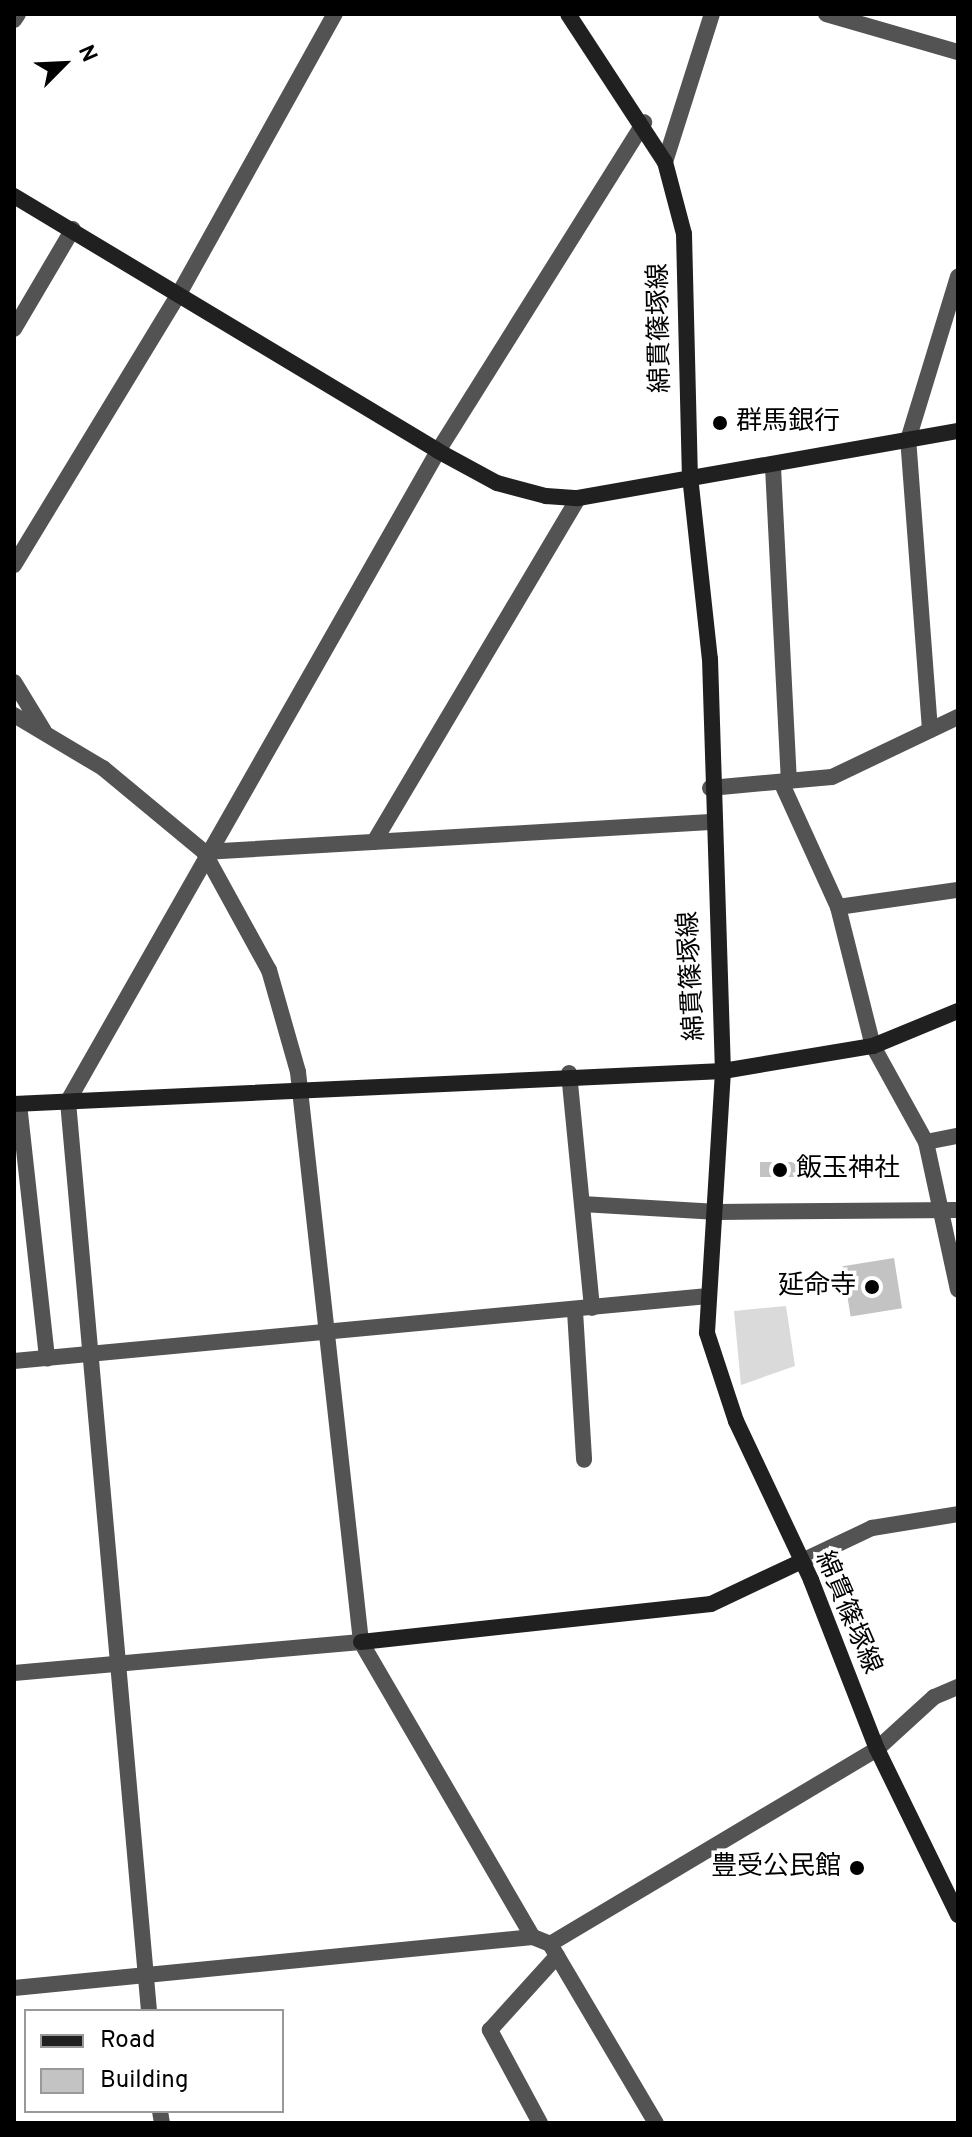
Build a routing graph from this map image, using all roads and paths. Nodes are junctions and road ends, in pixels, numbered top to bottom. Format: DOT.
graph roads {
  1 [pos="18,14"];
  2 [pos="335,14"];
  3 [pos="568,14"];
  4 [pos="712,14"];
  5 [pos="826,14"];
  6 [pos="14,20"];
  7 [pos="958,52"];
  8 [pos="644,122"];
  9 [pos="665,162"];
  10 [pos="14,196"];
  11 [pos="73,229"];
  12 [pos="958,276"];
  13 [pos="180,292"];
  14 [pos="14,329"];
  15 [pos="958,431"];
  16 [pos="908,440"];
  17 [pos="438,451"];
  18 [pos="773,467"];
  19 [pos="690,476"];
  20 [pos="578,498"];
  21 [pos="14,565"];
  22 [pos="14,682"];
  23 [pos="14,715"];
  24 [pos="958,717"];
  25 [pos="930,730"];
  26 [pos="45,732"];
  27 [pos="785,782"];
  28 [pos="710,788"];
  29 [pos="710,822"];
  30 [pos="374,842"];
  31 [pos="204,852"];
  32 [pos="958,890"];
  33 [pos="838,907"];
  34 [pos="958,1011"];
  35 [pos="873,1046"];
  36 [pos="723,1071"];
  37 [pos="569,1073"];
  38 [pos="300,1090"];
  39 [pos="68,1101"];
  40 [pos="16,1104"];
  41 [pos="958,1136"];
  42 [pos="926,1142"];
  43 [pos="582,1204"];
  44 [pos="950,1210"];
  45 [pos="718,1212"];
  46 [pos="958,1290"];
  47 [pos="708,1296"];
  48 [pos="584,1310"];
  49 [pos="325,1334"];
  50 [pos="88,1354"];
  51 [pos="47,1358"];
  52 [pos="14,1361"];
  53 [pos="584,1460"];
  54 [pos="958,1514"];
  55 [pos="800,1562"];
  56 [pos="361,1642"];
  57 [pos="119,1662"];
  58 [pos="14,1673"];
  59 [pos="958,1687"];
  60 [pos="877,1749"];
  61 [pos="958,1915"];
  62 [pos="533,1937"];
  63 [pos="553,1950"];
  64 [pos="145,1975"];
  65 [pos="14,1988"];
  66 [pos="149,2009"];
  67 [pos="540,2123"];
  68 [pos="656,2123"];
  1 -- 6 [label="street"];
  2 -- 13 [label="street"];
  3 -- 8 [label="main road, 綿貫篠塚線"];
  4 -- 9 [label="street"];
  5 -- 7 [label="street"];
  8 -- 9 [label="main road, 綿貫篠塚線"];
  8 -- 17 [label="street"];
  9 -- 19 [label="main road, 綿貫篠塚線"];
  10 -- 11 [label="main road"];
  11 -- 13 [label="main road"];
  11 -- 14 [label="street"];
  12 -- 16 [label="street"];
  13 -- 17 [label="main road"];
  13 -- 21 [label="street"];
  15 -- 16 [label="main road"];
  16 -- 19 [label="main road"];
  16 -- 25 [label="street"];
  17 -- 20 [label="main road"];
  17 -- 31 [label="street"];
  18 -- 27 [label="street"];
  19 -- 20 [label="main road"];
  19 -- 28 [label="main road, 綿貫篠塚線"];
  20 -- 30 [label="street"];
  22 -- 26 [label="street"];
  23 -- 26 [label="street"];
  24 -- 25 [label="street"];
  25 -- 27 [label="street"];
  26 -- 31 [label="street"];
  27 -- 28 [label="street"];
  27 -- 33 [label="street"];
  28 -- 29 [label="main road, 綿貫篠塚線"];
  29 -- 30 [label="street"];
  29 -- 36 [label="main road, 綿貫篠塚線"];
  30 -- 31 [label="street"];
  31 -- 38 [label="street"];
  31 -- 39 [label="street"];
  32 -- 33 [label="street"];
  33 -- 35 [label="street"];
  34 -- 35 [label="main road"];
  35 -- 36 [label="main road"];
  35 -- 42 [label="street"];
  36 -- 37 [label="main road"];
  36 -- 45 [label="main road, 綿貫篠塚線"];
  37 -- 38 [label="main road"];
  37 -- 43 [label="street"];
  38 -- 39 [label="main road"];
  38 -- 49 [label="street"];
  39 -- 40 [label="main road"];
  39 -- 50 [label="street"];
  40 -- 51 [label="street"];
  41 -- 42 [label="street"];
  42 -- 44 [label="street"];
  43 -- 45 [label="street"];
  43 -- 48 [label="street"];
  44 -- 45 [label="street"];
  44 -- 46 [label="street"];
  45 -- 47 [label="main road, 綿貫篠塚線"];
  47 -- 48 [label="street"];
  47 -- 55 [label="main road, 綿貫篠塚線"];
  48 -- 49 [label="street"];
  48 -- 53 [label="street"];
  49 -- 50 [label="street"];
  49 -- 56 [label="street"];
  50 -- 51 [label="street"];
  50 -- 57 [label="street"];
  51 -- 52 [label="street"];
  54 -- 55 [label="street"];
  55 -- 56 [label="main road"];
  55 -- 60 [label="main road, 綿貫篠塚線"];
  56 -- 57 [label="street"];
  56 -- 62 [label="street"];
  57 -- 58 [label="street"];
  57 -- 64 [label="street"];
  59 -- 60 [label="street"];
  60 -- 61 [label="main road, 綿貫篠塚線"];
  60 -- 63 [label="street"];
  62 -- 63 [label="street"];
  62 -- 64 [label="street"];
  63 -- 67 [label="street"];
  63 -- 68 [label="street"];
  64 -- 65 [label="street"];
  64 -- 66 [label="street"];
}
